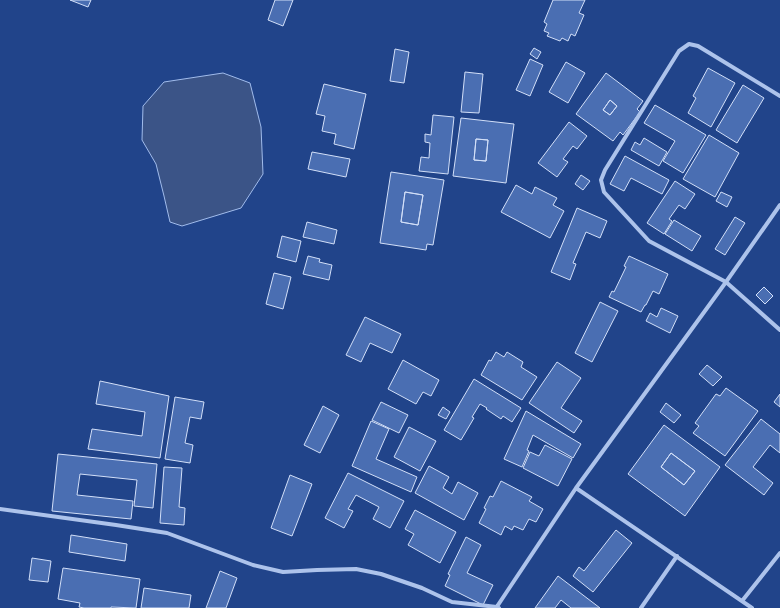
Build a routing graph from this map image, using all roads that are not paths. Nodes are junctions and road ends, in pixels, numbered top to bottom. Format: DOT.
graph roads {
  1 [pos="780,96"];
  2 [pos="780,205"];
  3 [pos="726,282"];
  4 [pos="780,330"];
  5 [pos="576,488"];
  6 [pos="0,509"];
  7 [pos="780,554"];
  8 [pos="676,556"];
  9 [pos="742,601"];
  10 [pos="498,608"];
  11 [pos="641,608"];
  12 [pos="752,608"];
  1 -- 3 [label="street"];
  2 -- 3 [label="street"];
  3 -- 4 [label="street"];
  3 -- 5 [label="street"];
  5 -- 8 [label="street"];
  5 -- 10 [label="street"];
  6 -- 10 [label="street"];
  7 -- 9 [label="street"];
  8 -- 9 [label="street"];
  8 -- 11 [label="street"];
  9 -- 12 [label="street"];
}
